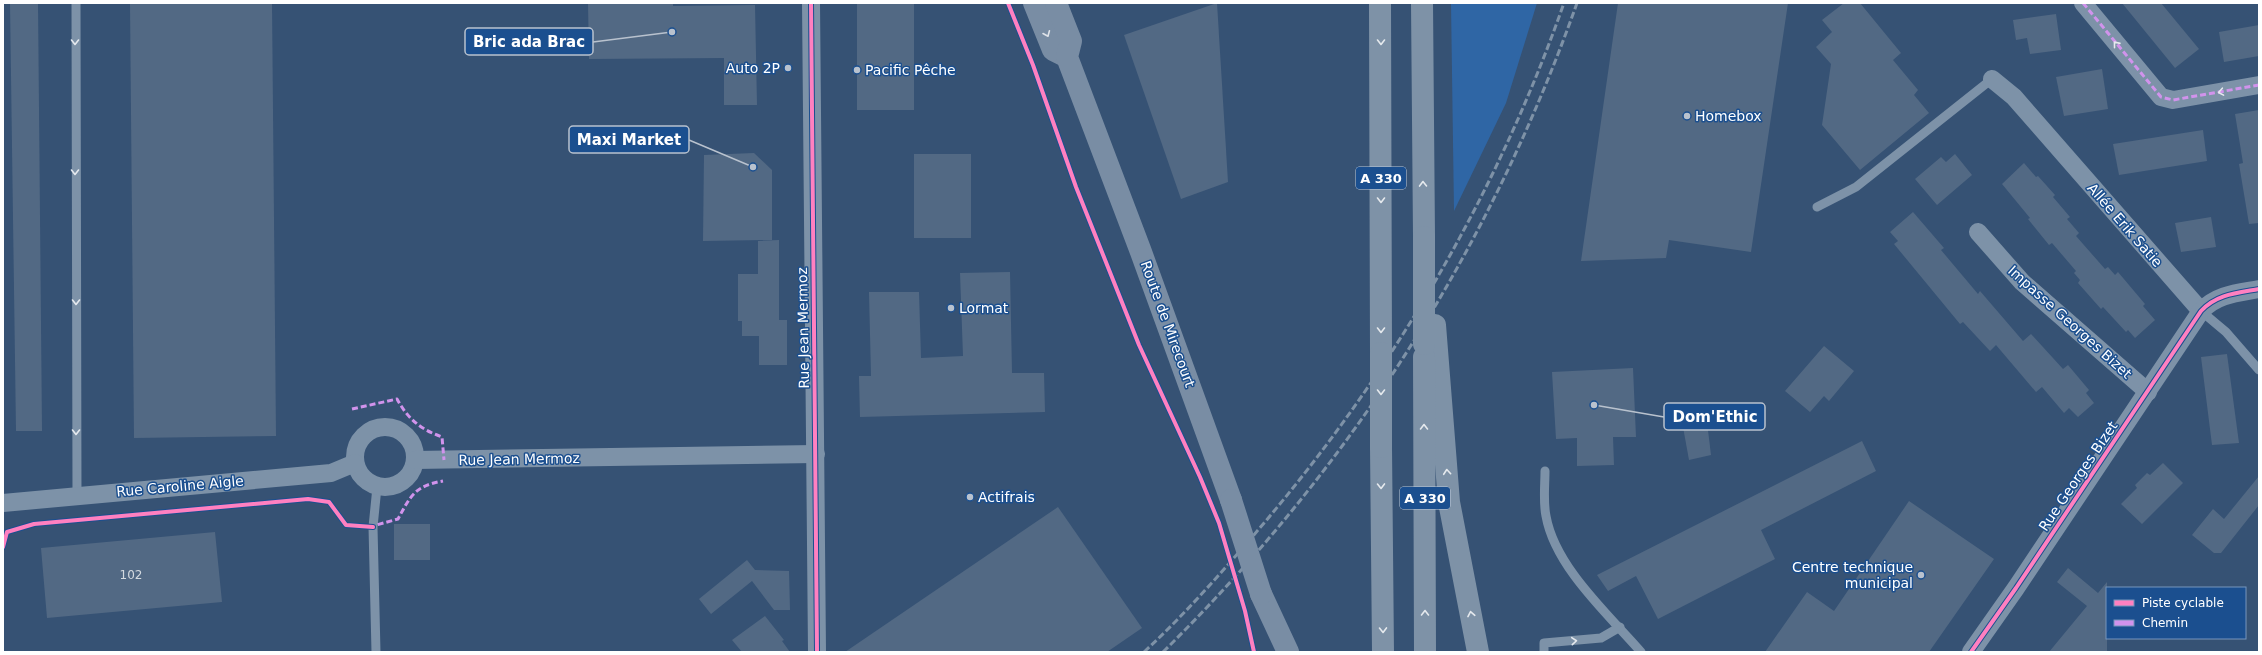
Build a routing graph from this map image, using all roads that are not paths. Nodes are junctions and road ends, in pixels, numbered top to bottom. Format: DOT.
graph roads {
  1 [pos="76,3"];
  2 [pos="811,3"];
  3 [pos="1034,3"];
  4 [pos="1056,3"];
  5 [pos="1380,3"];
  6 [pos="1422,3"];
  7 [pos="2083,3"];
  8 [pos="1067,57"];
  9 [pos="1992,79"];
  10 [pos="2259,85"];
  11 [pos="1816,207"];
  12 [pos="1978,232"];
  13 [pos="1424,237"];
  14 [pos="2259,289"];
  15 [pos="2201,311"];
  16 [pos="2259,370"];
  17 [pos="2148,392"];
  18 [pos="816,454"];
  19 [pos="414,460"];
  20 [pos="355,463"];
  21 [pos="1545,471"];
  22 [pos="377,486"];
  23 [pos="77,496"];
  24 [pos="4,501"];
  25 [pos="1261,594"];
  26 [pos="1620,627"];
  27 [pos="376,652"];
  28 [pos="817,652"];
  29 [pos="1271,652"];
  30 [pos="1288,652"];
  31 [pos="1383,652"];
  32 [pos="1425,652"];
  33 [pos="1478,652"];
  34 [pos="1544,652"];
  35 [pos="1641,652"];
  36 [pos="1971,652"];
  1 -- 23 [label="lane, one-way"];
  2 -- 18 [label="street, Rue Jean Mermoz"];
  3 -- 8 [label="main road, one-way"];
  4 -- 8 [label="main road, Route de Mirecourt"];
  5 -- 31 [label="highway, A 330, one-way, bridge"];
  13 -- 6 [label="highway, A 330, one-way"];
  10 -- 7 [label="street, one-way"];
  8 -- 25 [label="main road, Route de Mirecourt, bridge"];
  9 -- 11 [label="lane"];
  9 -- 15 [label="street, Allée Erik Satie"];
  12 -- 17 [label="street, Impasse Georges Bizet"];
  32 -- 13 [label="highway, A 330, one-way, bridge"];
  33 -- 13 [label="highway, one-way, bridge"];
  14 -- 15 [label="street, Rue Georges Bizet"];
  15 -- 16 [label="lane, Allée Erik Satie"];
  15 -- 17 [label="street, Rue Georges Bizet"];
  17 -- 36 [label="street, Rue Georges Bizet"];
  18 -- 19 [label="street, Rue Jean Mermoz"];
  18 -- 28 [label="street, Rue Jean Mermoz"];
  19 -- 20 [label="street"];
  19 -- 22 [label="street"];
  20 -- 22 [label="street"];
  20 -- 23 [label="street, Rue Caroline Aigle"];
  21 -- 26 [label="lane"];
  22 -- 27 [label="lane"];
  23 -- 24 [label="street, Rue Caroline Aigle"];
  25 -- 29 [label="main road, Route de Mirecourt"];
  25 -- 30 [label="main road, Route de Mirecourt"];
  34 -- 26 [label="lane, one-way"];
  26 -- 35 [label="lane"];
}
